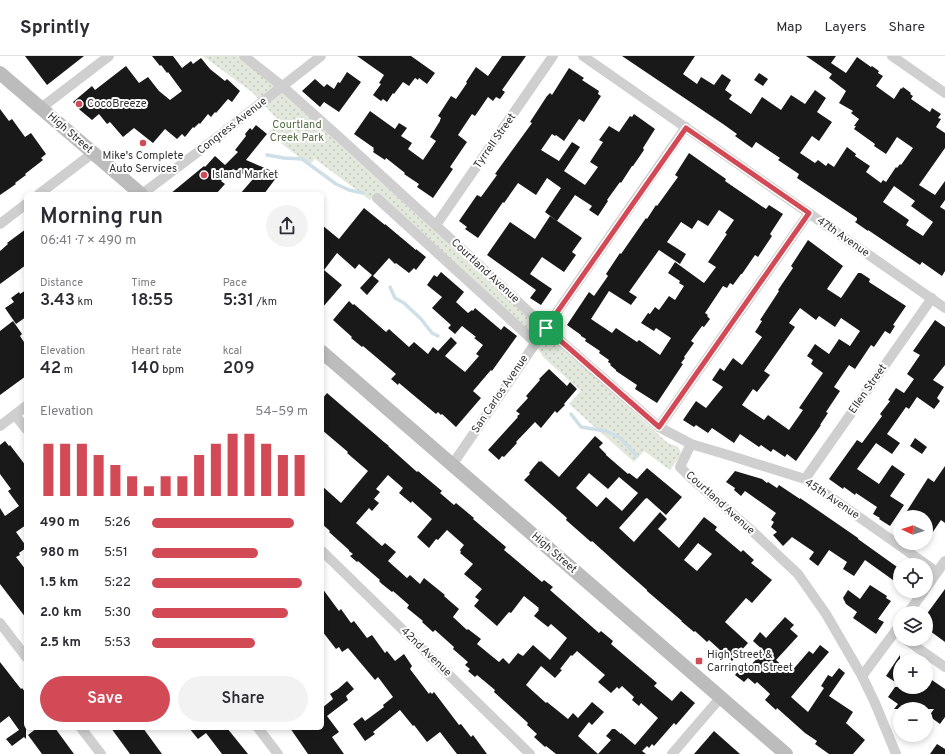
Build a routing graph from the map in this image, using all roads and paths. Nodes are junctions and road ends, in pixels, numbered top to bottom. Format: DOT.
graph roads {
  1 [pos="108,56"];
  2 [pos="244,56"];
  3 [pos="321,56"];
  4 [pos="553,56"];
  5 [pos="583,56"];
  6 [pos="892,56"];
  7 [pos="0,73"];
  8 [pos="282,86"];
  9 [pos="945,93"];
  10 [pos="41,108"];
  11 [pos="686,128"];
  12 [pos="92,153"];
  13 [pos="42,192"];
  14 [pos="140,192"];
  15 [pos="145,192"];
  16 [pos="377,198"];
  17 [pos="24,206"];
  18 [pos="809,213"];
  19 [pos="0,224"];
  20 [pos="436,225"];
  21 [pos="932,298"];
  22 [pos="945,308"];
  23 [pos="546,328"];
  24 [pos="536,343"];
  25 [pos="324,354"];
  26 [pos="24,408"];
  27 [pos="15,415"];
  28 [pos="0,426"];
  29 [pos="24,426"];
  30 [pos="659,427"];
  31 [pos="691,444"];
  32 [pos="452,465"];
  33 [pos="805,479"];
  34 [pos="324,553"];
  35 [pos="945,561"];
  36 [pos="937,572"];
  37 [pos="933,578"];
  38 [pos="0,623"];
  39 [pos="893,637"];
  40 [pos="915,646"];
  41 [pos="24,654"];
  42 [pos="945,667"];
  43 [pos="862,676"];
  44 [pos="721,697"];
  45 [pos="83,730"];
  46 [pos="260,730"];
  47 [pos="101,754"];
  48 [pos="278,754"];
  49 [pos="530,754"];
  50 [pos="672,754"];
  51 [pos="786,754"];
  52 [pos="896,754"];
  1 -- 10 [label="street"];
  2 -- 8 [label="street, Courtland Avenue"];
  3 -- 8 [label="street, Congress Avenue"];
  4 -- 20 [label="street, Tyrrell Street"];
  5 -- 11 [label="street, 47th Avenue"];
  6 -- 9 [label="street"];
  7 -- 10 [label="main road, High Street"];
  8 -- 15 [label="street, Congress Avenue"];
  8 -- 20 [label="street, Courtland Avenue"];
  10 -- 12 [label="main road, High Street"];
  11 -- 18 [label="street, 47th Avenue"];
  11 -- 23 [label="street, San Carlos Avenue"];
  12 -- 13 [label="street"];
  12 -- 14 [label="main road, High Street"];
  16 -- 24 [label="street, Courtland Avenue"];
  17 -- 19 [label="street"];
  18 -- 21 [label="street, 47th Avenue"];
  18 -- 30 [label="street"];
  20 -- 23 [label="street, Courtland Avenue"];
  21 -- 22 [label="street, 47th Avenue"];
  21 -- 33 [label="street, Ellen Street"];
  23 -- 24 [label="street, San Carlos Avenue"];
  23 -- 30 [label="street, Courtland Avenue"];
  24 -- 32 [label="street, San Carlos Avenue"];
  25 -- 32 [label="main road, High Street"];
  26 -- 27 [label="street"];
  27 -- 28 [label="street"];
  27 -- 29 [label="street"];
  30 -- 31 [label="street, Courtland Avenue"];
  31 -- 33 [label="street, 45th Avenue"];
  31 -- 43 [label="street, Courtland Avenue"];
  32 -- 44 [label="main road, High Street"];
  33 -- 36 [label="street, 45th Avenue"];
  34 -- 49 [label="street, 42nd Avenue"];
  35 -- 36 [label="street"];
  36 -- 37 [label="street"];
  38 -- 41 [label="street"];
  39 -- 43 [label="street"];
  40 -- 42 [label="street"];
  43 -- 52 [label="street, Courtland Avenue"];
  44 -- 50 [label="street"];
  44 -- 51 [label="main road, High Street"];
  45 -- 47 [label="street"];
  46 -- 48 [label="street"];
}
